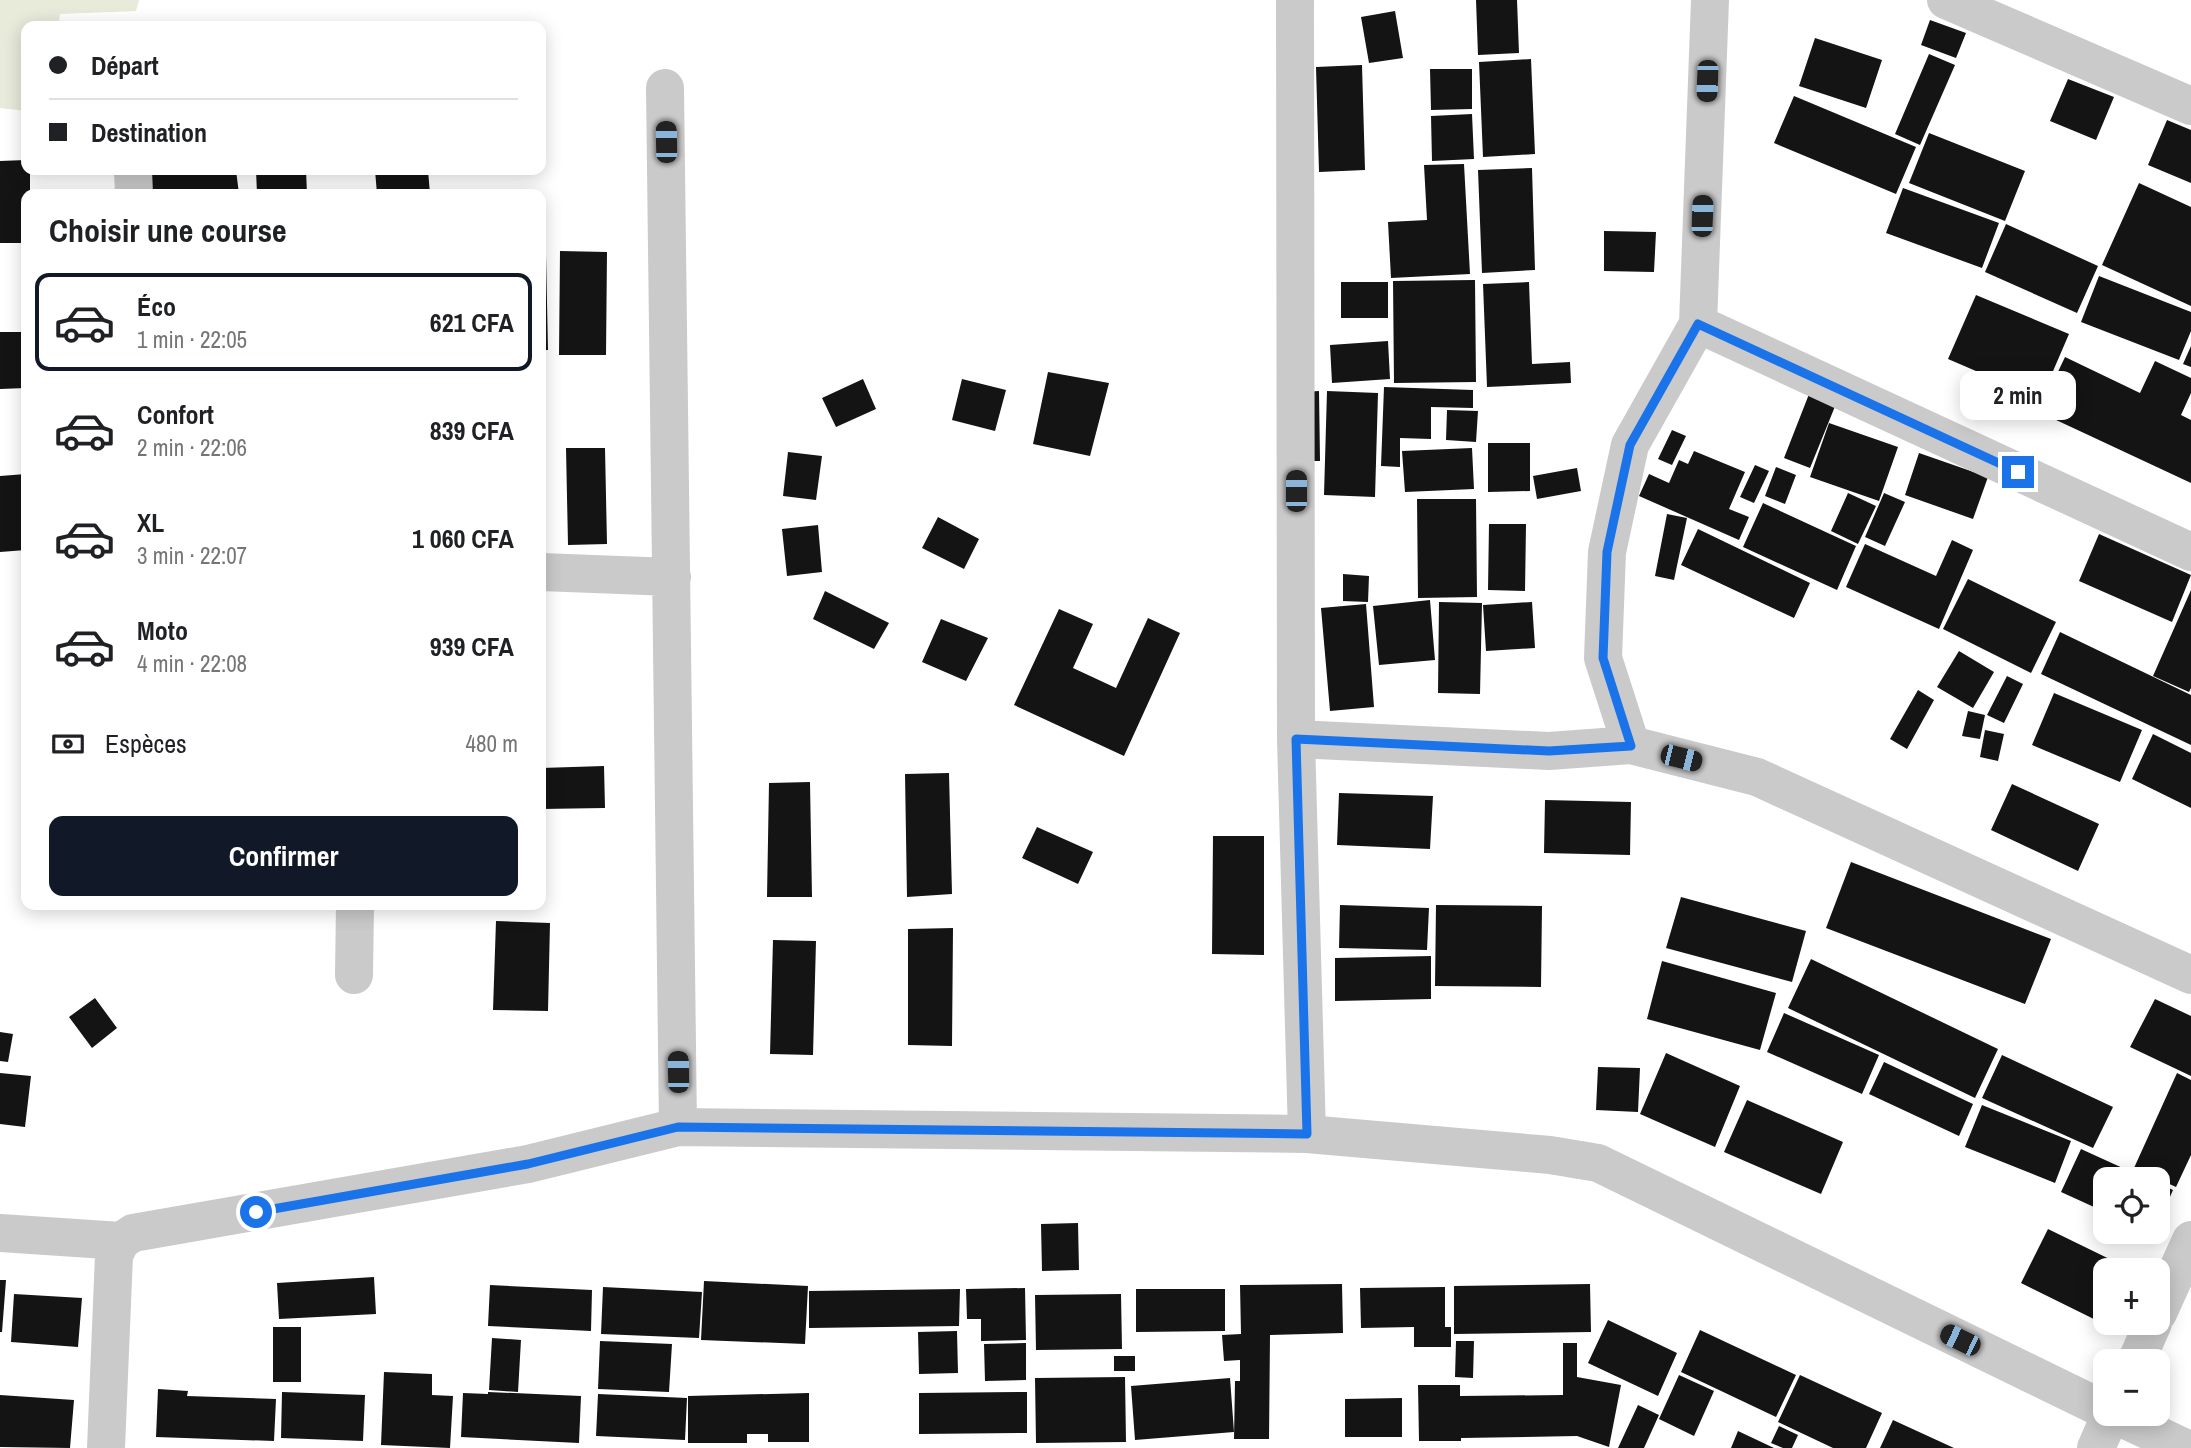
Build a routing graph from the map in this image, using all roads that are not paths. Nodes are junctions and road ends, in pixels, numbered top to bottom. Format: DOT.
graph roads {
  1 [pos="1295,0"];
  2 [pos="1710,0"];
  3 [pos="1946,0"];
  4 [pos="665,88"];
  5 [pos="2191,106"];
  6 [pos="1698,324"];
  7 [pos="2191,552"];
  8 [pos="546,572"];
  9 [pos="672,577"];
  10 [pos="1296,739"];
  11 [pos="1631,746"];
  12 [pos="355,910"];
  13 [pos="354,975"];
  14 [pos="2191,975"];
  15 [pos="678,1127"];
  16 [pos="1307,1134"];
  17 [pos="0,1233"];
  18 [pos="2191,1240"];
  19 [pos="121,1241"];
  20 [pos="2170,1286"];
  21 [pos="2093,1404"];
  22 [pos="2106,1426"];
  23 [pos="2138,1426"];
  24 [pos="106,1448"];
  25 [pos="2096,1448"];
  26 [pos="2185,1448"];
  1 -- 10 [label="street"];
  2 -- 6 [label="street"];
  3 -- 5 [label="street"];
  4 -- 9 [label="street"];
  6 -- 7 [label="street"];
  6 -- 11 [label="street"];
  8 -- 9 [label="street"];
  9 -- 15 [label="street"];
  10 -- 11 [label="street"];
  10 -- 16 [label="street"];
  11 -- 14 [label="street"];
  12 -- 13 [label="street"];
  15 -- 16 [label="street"];
  15 -- 19 [label="street"];
  16 -- 21 [label="street"];
  17 -- 19 [label="street"];
  18 -- 20 [label="street"];
  19 -- 24 [label="street"];
  22 -- 25 [label="street"];
  23 -- 26 [label="street"];
}
